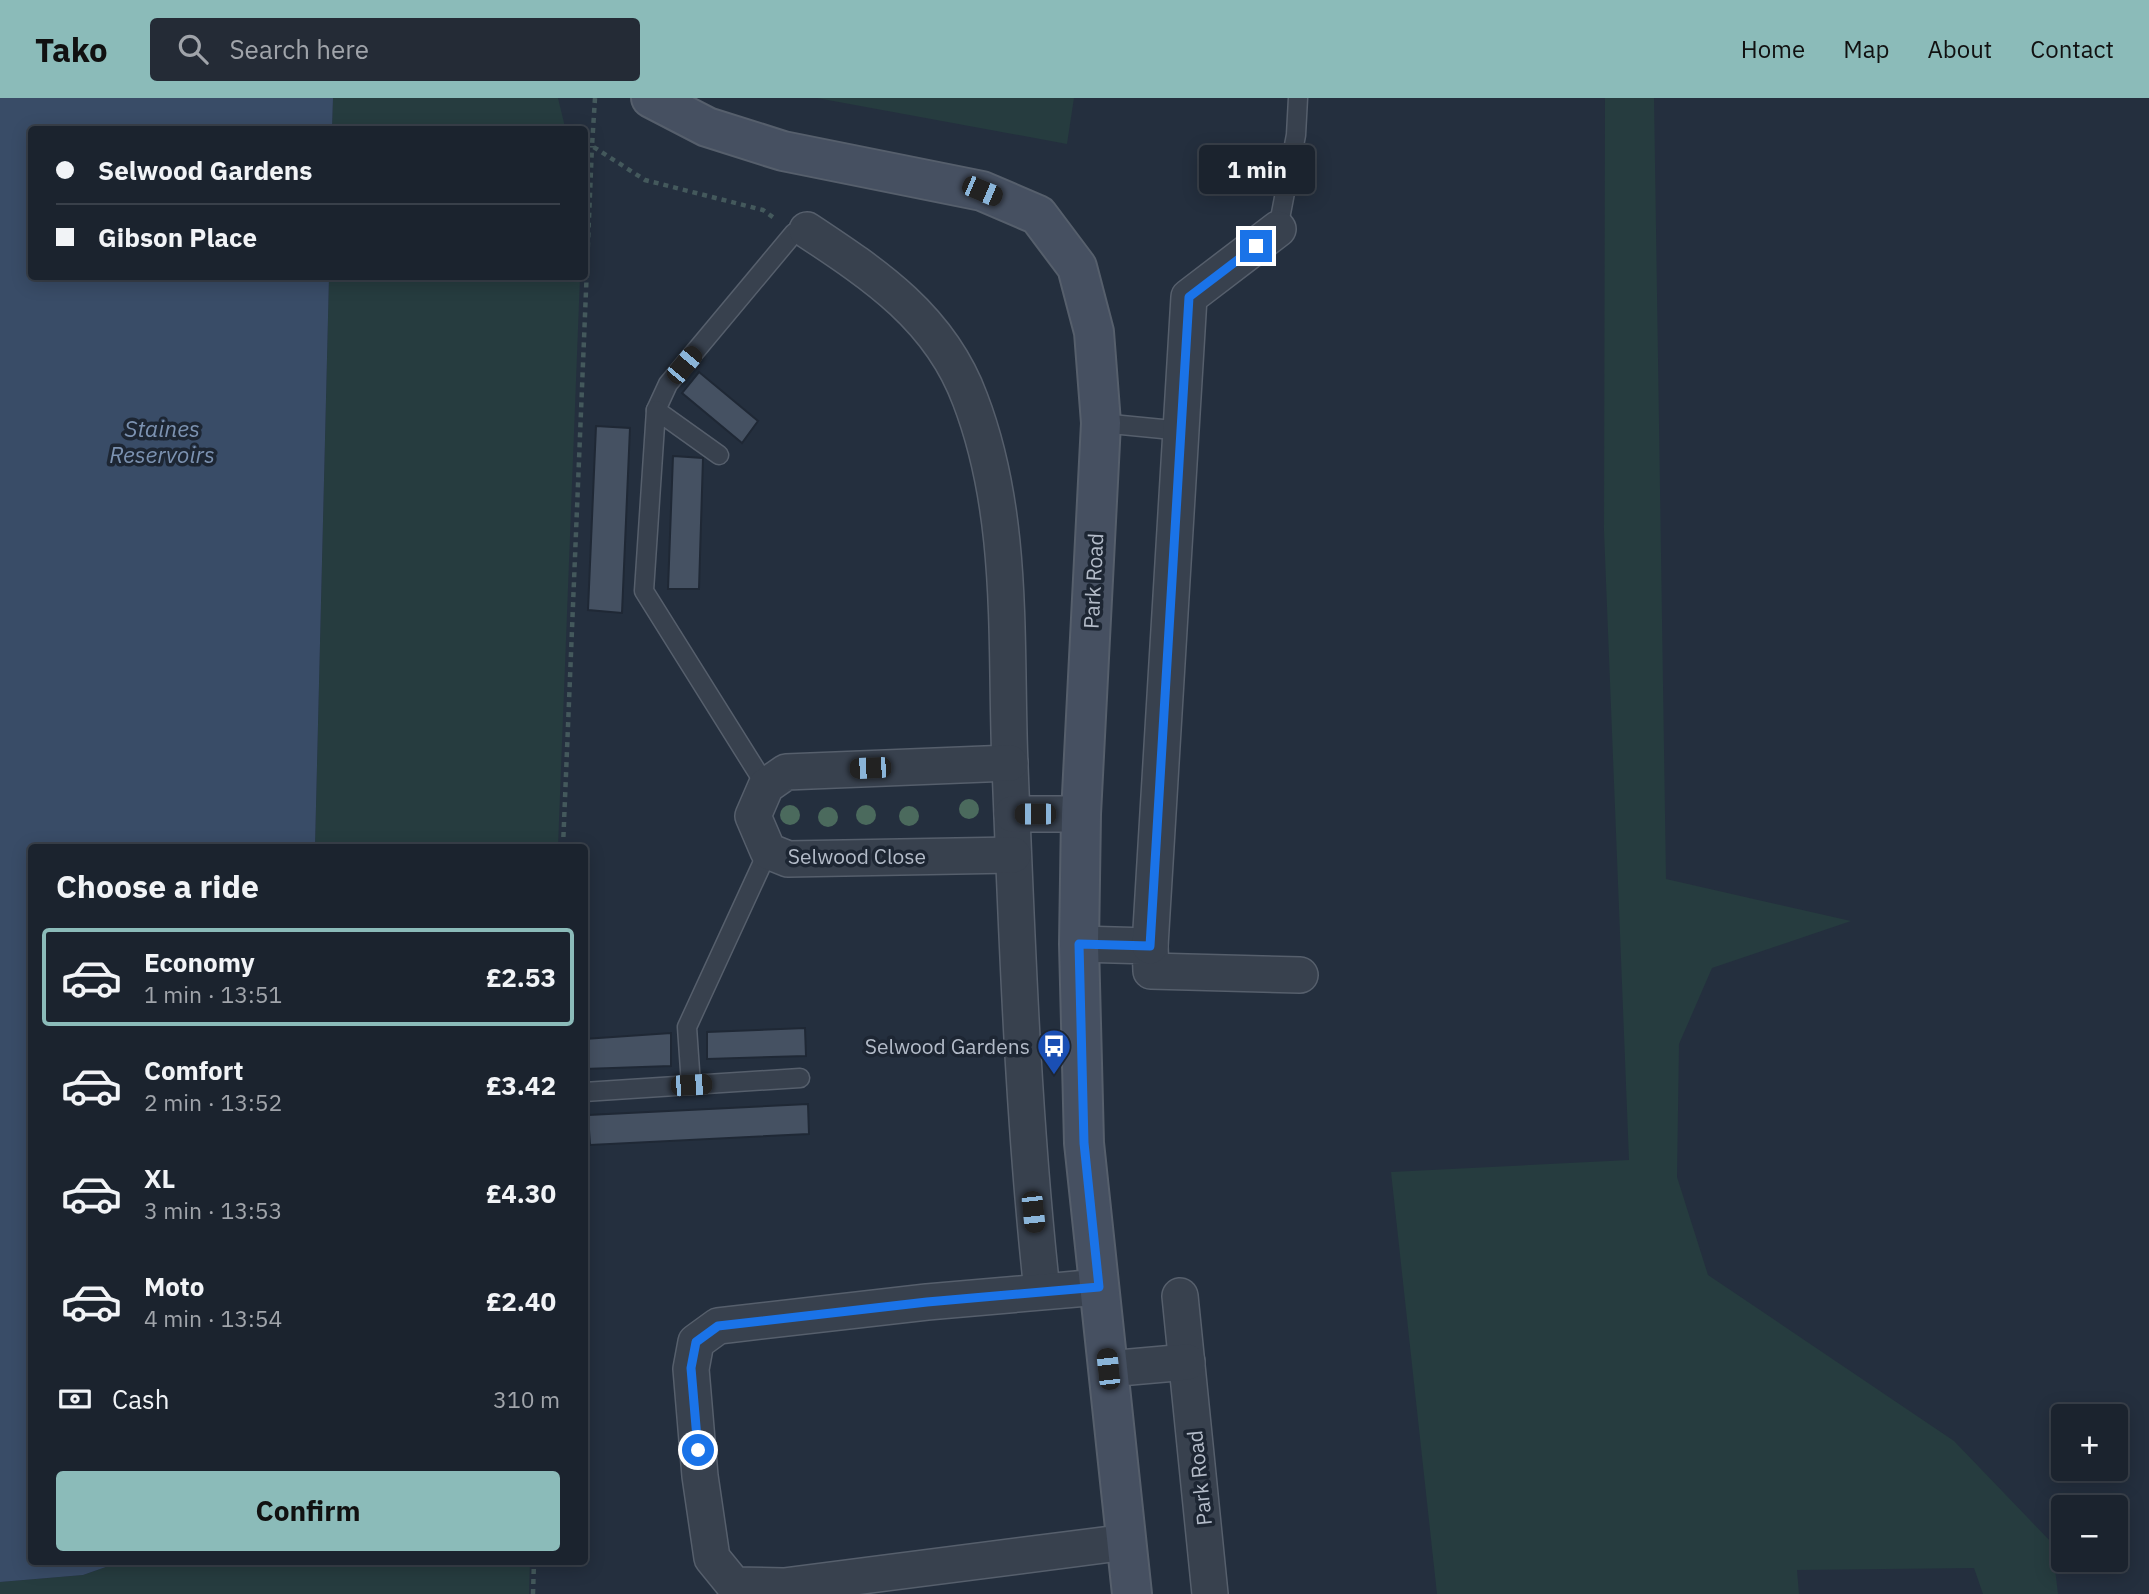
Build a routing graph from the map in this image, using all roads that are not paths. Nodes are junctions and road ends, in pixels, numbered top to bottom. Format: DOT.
graph roads {
  1 [pos="650,98"];
  2 [pos="1298,98"];
  3 [pos="1278,229"];
  4 [pos="801,231"];
  5 [pos="656,410"];
  6 [pos="1101,424"];
  7 [pos="1183,431"];
  8 [pos="719,455"];
  9 [pos="1010,763"];
  10 [pos="766,786"];
  11 [pos="1012,814"];
  12 [pos="1081,814"];
  13 [pos="768,851"];
  14 [pos="1013,855"];
  15 [pos="1079,944"];
  16 [pos="1150,946"];
  17 [pos="1300,975"];
  18 [pos="800,1078"];
  19 [pos="691,1085"];
  20 [pos="588,1092"];
  21 [pos="1099,1287"];
  22 [pos="1042,1292"];
  23 [pos="1180,1296"];
  24 [pos="1187,1362"];
  25 [pos="1108,1369"];
  26 [pos="1126,1542"];
  27 [pos="1132,1594"];
  28 [pos="1210,1594"];
  1 -- 6 [label="main road, Park Road"];
  2 -- 3 [label="lane"];
  3 -- 7 [label="street"];
  4 -- 5 [label="lane"];
  4 -- 9 [label="street"];
  5 -- 8 [label="lane"];
  5 -- 10 [label="lane"];
  6 -- 7 [label="lane"];
  6 -- 12 [label="main road, Park Road"];
  7 -- 16 [label="street"];
  9 -- 10 [label="street"];
  9 -- 11 [label="street"];
  10 -- 13 [label="street, Selwood Close"];
  11 -- 12 [label="street"];
  11 -- 14 [label="street"];
  12 -- 15 [label="main road, Park Road"];
  13 -- 14 [label="street, Selwood Close"];
  13 -- 19 [label="lane"];
  14 -- 22 [label="street"];
  15 -- 16 [label="street"];
  15 -- 21 [label="main road, Park Road"];
  16 -- 17 [label="street"];
  18 -- 19 [label="lane"];
  19 -- 20 [label="lane"];
  21 -- 22 [label="street"];
  21 -- 25 [label="main road, Park Road"];
  22 -- 26 [label="street"];
  23 -- 24 [label="street, Park Road"];
  24 -- 25 [label="street"];
  24 -- 28 [label="street, Park Road"];
  25 -- 26 [label="main road, Park Road"];
  26 -- 27 [label="main road, Park Road"];
}
